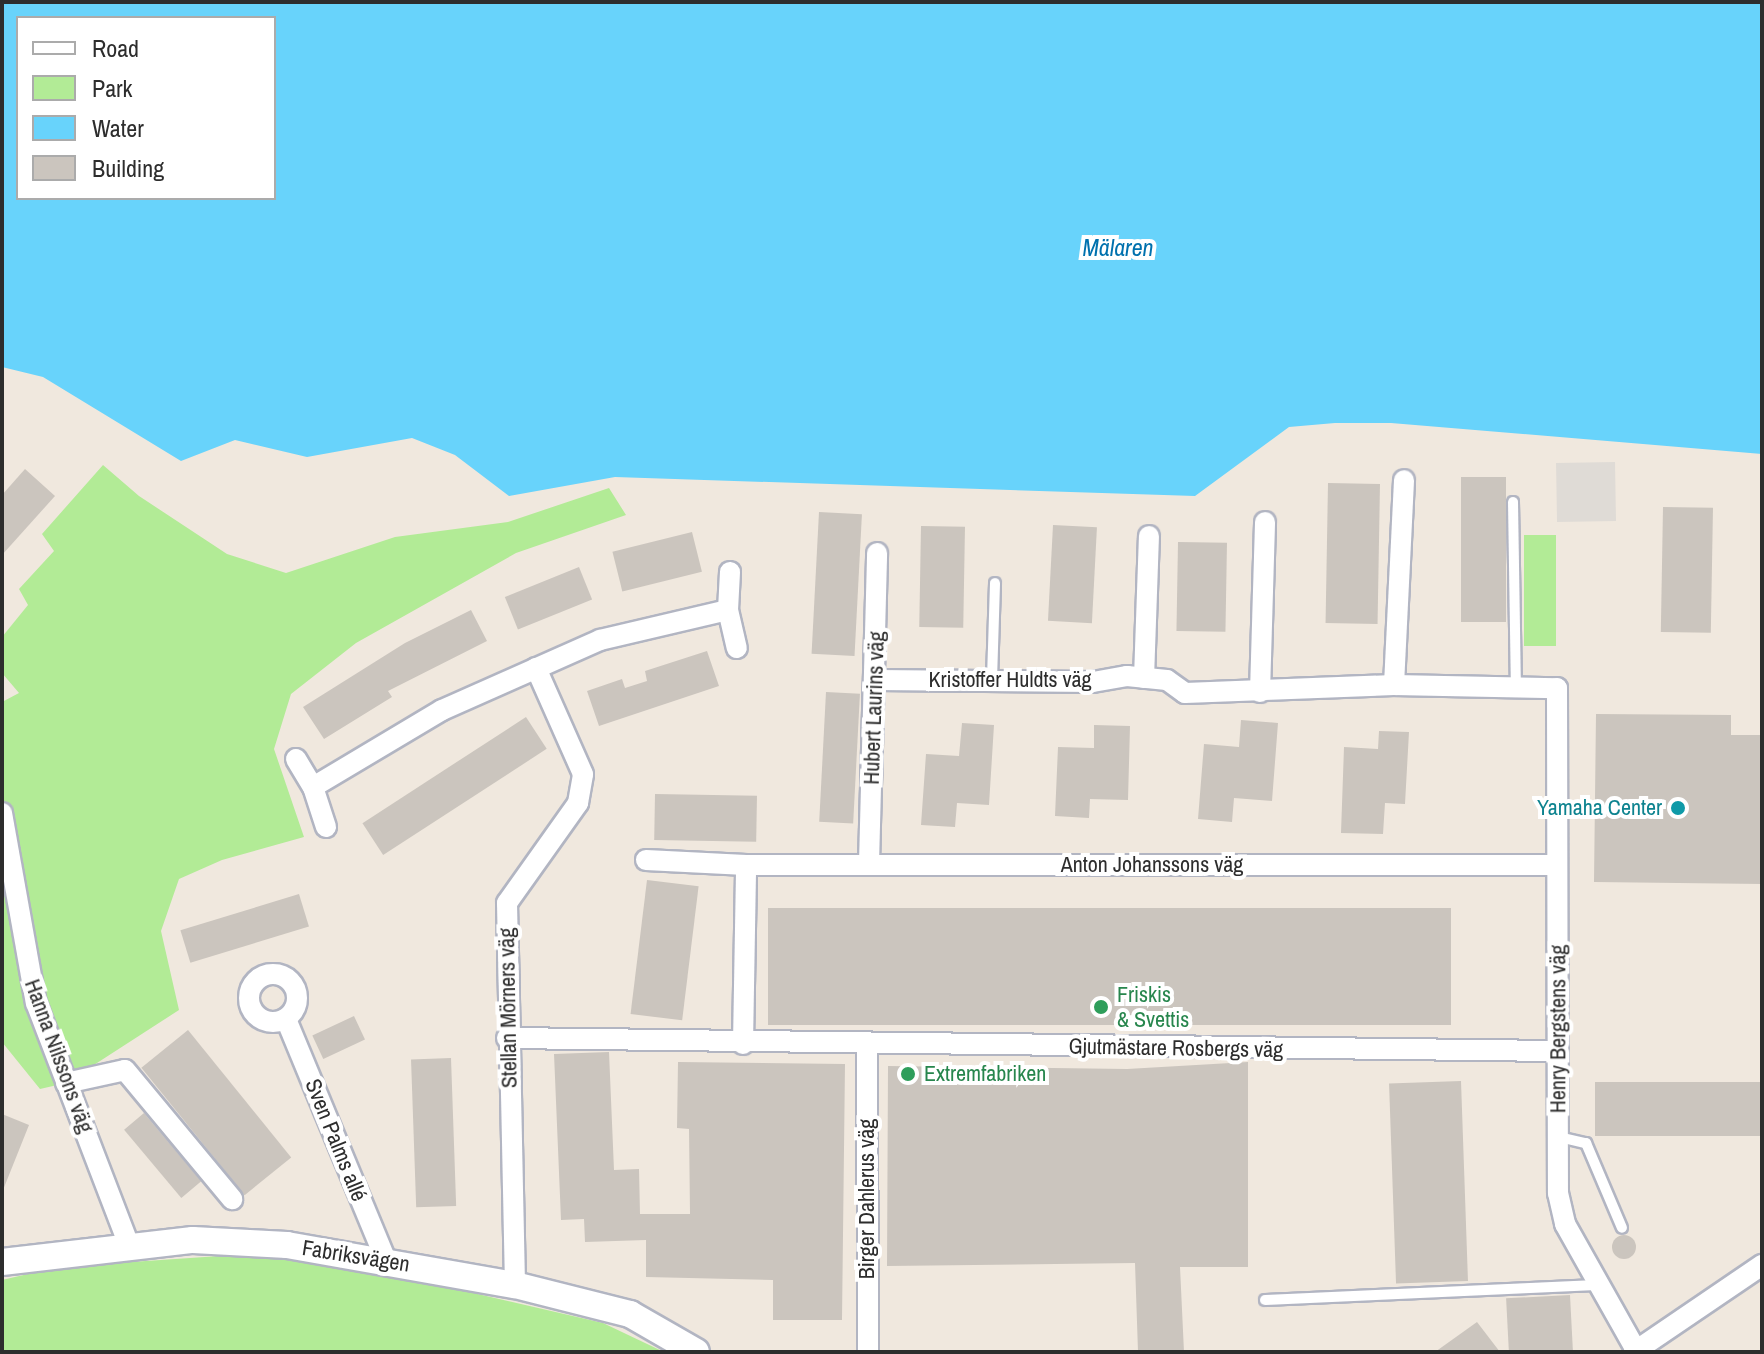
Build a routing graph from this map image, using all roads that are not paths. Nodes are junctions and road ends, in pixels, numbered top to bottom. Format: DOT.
graph roads {
  1 [pos="1404,480"];
  2 [pos="1513,502"];
  3 [pos="1265,522"];
  4 [pos="1149,536"];
  5 [pos="877,553"];
  6 [pos="730,572"];
  7 [pos="995,583"];
  8 [pos="728,610"];
  9 [pos="737,648"];
  10 [pos="536,668"];
  11 [pos="1144,678"];
  12 [pos="992,679"];
  13 [pos="876,680"];
  14 [pos="1394,685"];
  15 [pos="1516,687"];
  16 [pos="1557,688"];
  17 [pos="1260,692"];
  18 [pos="296,759"];
  19 [pos="313,787"];
  20 [pos="2,813"];
  21 [pos="326,827"];
  22 [pos="646,860"];
  23 [pos="869,863"];
  24 [pos="746,865"];
  25 [pos="1557,865"];
  26 [pos="286,1019"];
  27 [pos="507,1038"];
  28 [pos="743,1044"];
  29 [pos="867,1046"];
  30 [pos="1557,1051"];
  31 [pos="66,1083"];
  32 [pos="1559,1137"];
  33 [pos="232,1199"];
  34 [pos="1622,1228"];
  35 [pos="129,1245"];
  36 [pos="386,1260"];
  37 [pos="2,1262"];
  38 [pos="1762,1265"];
  39 [pos="515,1285"];
  40 [pos="1597,1285"];
  41 [pos="1265,1300"];
  42 [pos="1635,1351"];
  43 [pos="696,1352"];
  44 [pos="868,1352"];
  1 -- 14 [label="street"];
  2 -- 15 [label="lane"];
  3 -- 17 [label="street"];
  4 -- 11 [label="street"];
  5 -- 13 [label="street, Hubert Laurins väg"];
  6 -- 8 [label="street"];
  7 -- 12 [label="lane"];
  8 -- 9 [label="street"];
  8 -- 10 [label="street"];
  10 -- 19 [label="street"];
  10 -- 27 [label="street, Stellan Mörners väg"];
  11 -- 12 [label="street, Kristoffer Huldts väg"];
  11 -- 17 [label="street, Kristoffer Huldts väg"];
  12 -- 13 [label="street, Kristoffer Huldts väg"];
  13 -- 23 [label="street, Hubert Laurins väg"];
  14 -- 15 [label="street, Kristoffer Huldts väg"];
  14 -- 17 [label="street, Kristoffer Huldts väg"];
  15 -- 16 [label="street, Kristoffer Huldts väg"];
  16 -- 25 [label="street, Henry Bergstens väg"];
  18 -- 19 [label="street"];
  19 -- 21 [label="street"];
  20 -- 31 [label="street, Hanna Nilssons väg"];
  22 -- 24 [label="street, Anton Johanssons väg"];
  23 -- 24 [label="street, Anton Johanssons väg"];
  23 -- 25 [label="street, Anton Johanssons väg"];
  24 -- 28 [label="street"];
  25 -- 30 [label="street, Henry Bergstens väg"];
  26 -- 36 [label="street, Sven Palms allé"];
  27 -- 28 [label="street, Gjutmästare Rosbergs väg"];
  27 -- 39 [label="street, Stellan Mörners väg"];
  28 -- 29 [label="street, Gjutmästare Rosbergs väg"];
  29 -- 30 [label="street, Gjutmästare Rosbergs väg"];
  29 -- 44 [label="street, Birger Dahlerus väg"];
  30 -- 32 [label="street, Henry Bergstens väg"];
  31 -- 33 [label="street"];
  31 -- 35 [label="street, Hanna Nilssons väg"];
  32 -- 34 [label="lane"];
  32 -- 40 [label="street, Henry Bergstens väg"];
  35 -- 36 [label="street, Fabriksvägen"];
  35 -- 37 [label="street, Fabriksvägen"];
  36 -- 39 [label="street, Fabriksvägen"];
  38 -- 42 [label="street"];
  39 -- 43 [label="street, Fabriksvägen"];
  40 -- 41 [label="lane"];
  40 -- 42 [label="street, Henry Bergstens väg"];
}
